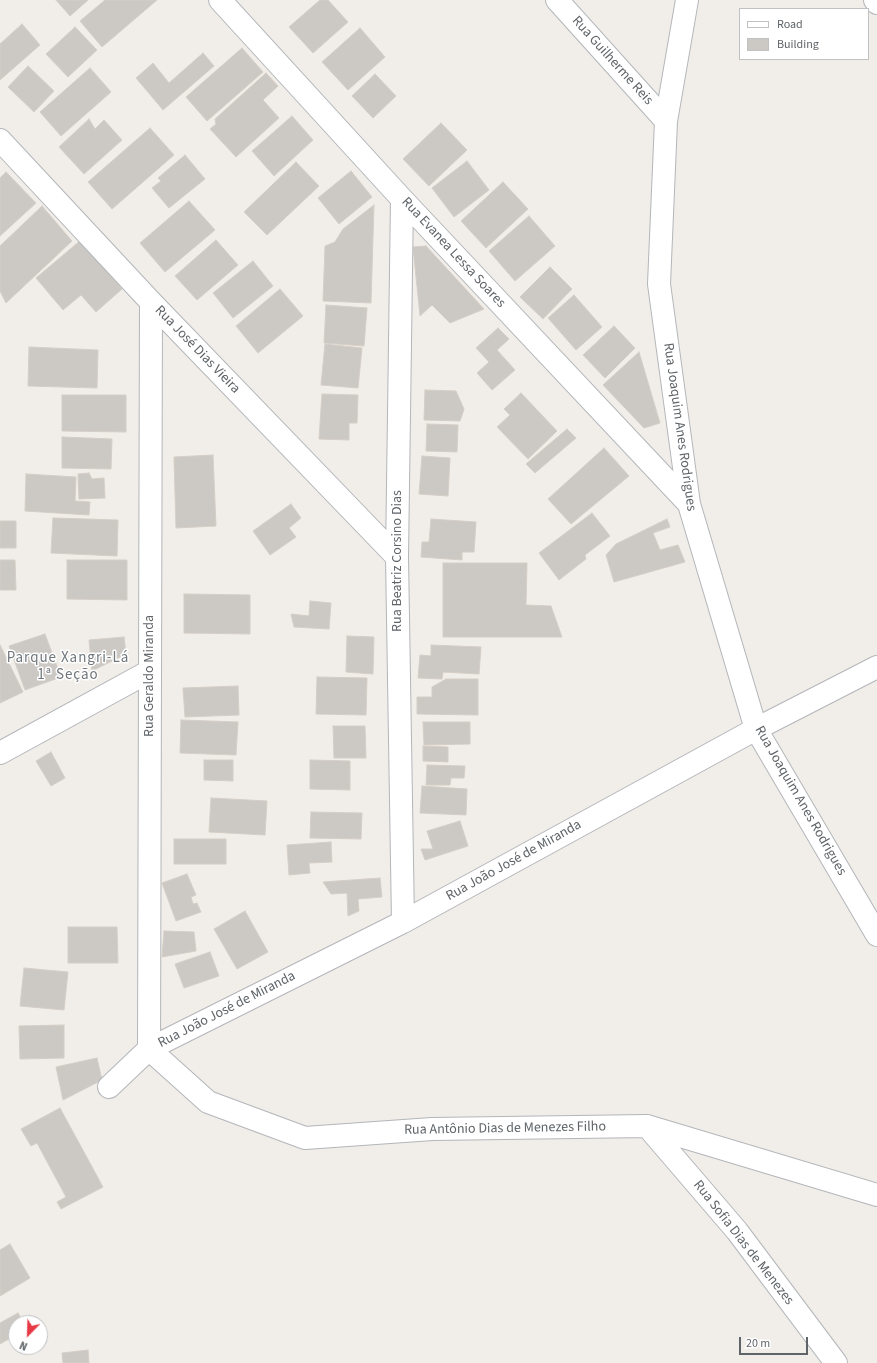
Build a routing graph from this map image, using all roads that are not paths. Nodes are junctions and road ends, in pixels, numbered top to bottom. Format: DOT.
graph roads {
  1 [pos="220,0"];
  2 [pos="557,0"];
  3 [pos="687,0"];
  4 [pos="875,0"];
  5 [pos="877,3"];
  6 [pos="666,121"];
  7 [pos="0,140"];
  8 [pos="402,199"];
  9 [pos="151,302"];
  10 [pos="689,504"];
  11 [pos="397,557"];
  12 [pos="877,667"];
  13 [pos="150,671"];
  14 [pos="756,729"];
  15 [pos="0,753"];
  16 [pos="403,922"];
  17 [pos="877,936"];
  18 [pos="149,1049"];
  19 [pos="108,1087"];
  20 [pos="647,1126"];
  21 [pos="877,1195"];
  22 [pos="836,1363"];
  1 -- 8 [label="street, Rua Evanea Lessa Soares"];
  2 -- 6 [label="street, Rua Guilherme Reis"];
  3 -- 6 [label="street, Rua Joaquim Anes Rodrigues"];
  4 -- 5 [label="street"];
  6 -- 10 [label="street, Rua Joaquim Anes Rodrigues"];
  7 -- 9 [label="street, Rua José Dias Vieira"];
  8 -- 10 [label="street, Rua Evanea Lessa Soares"];
  8 -- 11 [label="street, Rua Beatriz Corsino Dias"];
  9 -- 11 [label="street, Rua José Dias Vieira"];
  9 -- 13 [label="street, Rua Geraldo Miranda"];
  10 -- 14 [label="street, Rua Joaquim Anes Rodrigues"];
  11 -- 16 [label="street, Rua Beatriz Corsino Dias"];
  12 -- 14 [label="street, Rua João José de Miranda"];
  13 -- 15 [label="street"];
  13 -- 18 [label="street, Rua Geraldo Miranda"];
  14 -- 16 [label="street, Rua João José de Miranda"];
  14 -- 17 [label="street, Rua Joaquim Anes Rodrigues"];
  16 -- 18 [label="street, Rua João José de Miranda"];
  18 -- 19 [label="street, Rua João José de Miranda"];
  18 -- 20 [label="street, Rua Antônio Dias de Menezes Filho"];
  20 -- 21 [label="street, Rua Antônio Dias de Menezes Filho"];
  20 -- 22 [label="street, Rua Sofia Dias de Menezes"];
}
